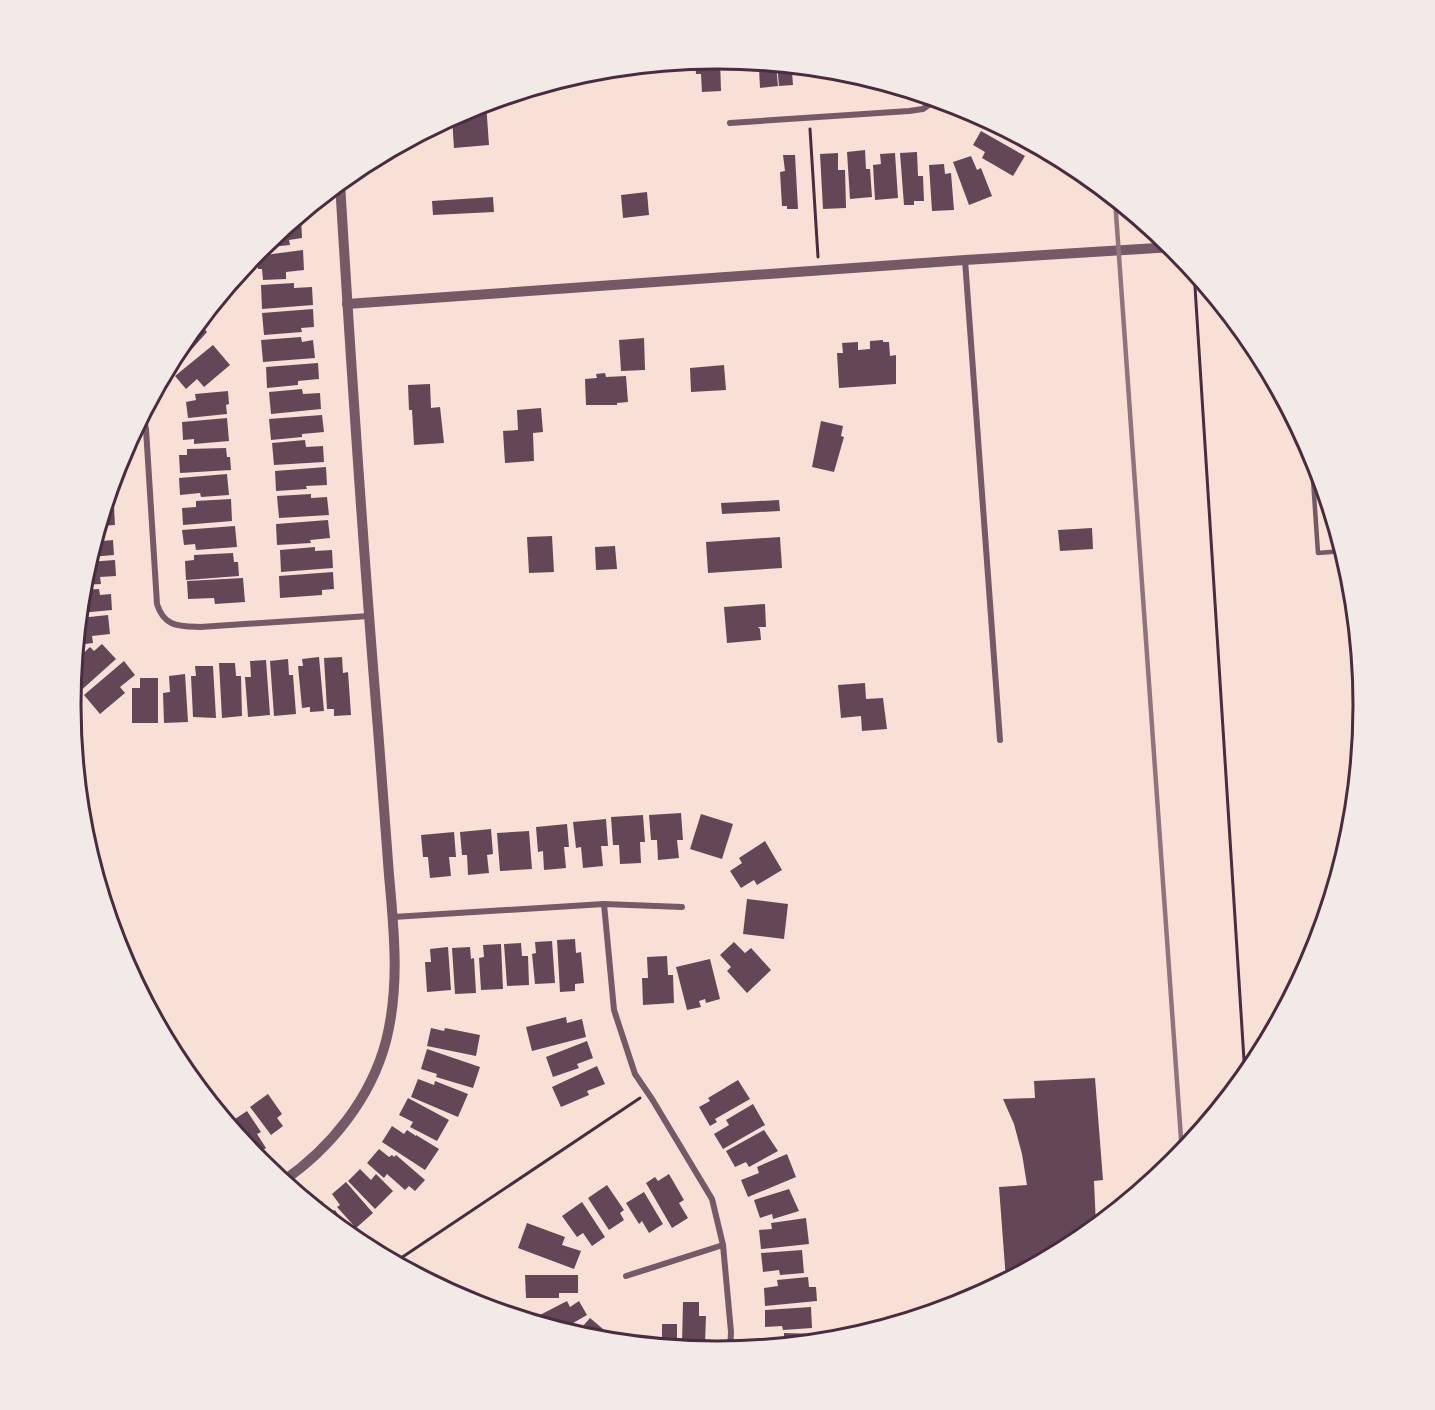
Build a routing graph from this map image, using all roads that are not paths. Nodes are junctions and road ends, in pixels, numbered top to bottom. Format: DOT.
graph roads {
  1 [pos="928,105"];
  2 [pos="730,123"];
  3 [pos="341,193"];
  4 [pos="1159,248"];
  5 [pos="965,260"];
  6 [pos="347,304"];
  7 [pos="146,427"];
  8 [pos="1313,484"];
  9 [pos="1335,552"];
  10 [pos="369,616"];
  11 [pos="1000,740"];
  12 [pos="604,904"];
  13 [pos="682,907"];
  14 [pos="393,917"];
  15 [pos="290,1175"];
  16 [pos="723,1245"];
  17 [pos="626,1276"];
  18 [pos="731,1341"];
  1 -- 2 [label="street"];
  3 -- 6 [label="street"];
  4 -- 5 [label="street"];
  5 -- 6 [label="street"];
  5 -- 11 [label="street"];
  6 -- 10 [label="street"];
  7 -- 10 [label="street"];
  8 -- 9 [label="lane"];
  10 -- 14 [label="street"];
  12 -- 13 [label="street"];
  12 -- 14 [label="street"];
  12 -- 16 [label="street"];
  14 -- 15 [label="street"];
  16 -- 17 [label="street"];
  16 -- 18 [label="street"];
}
